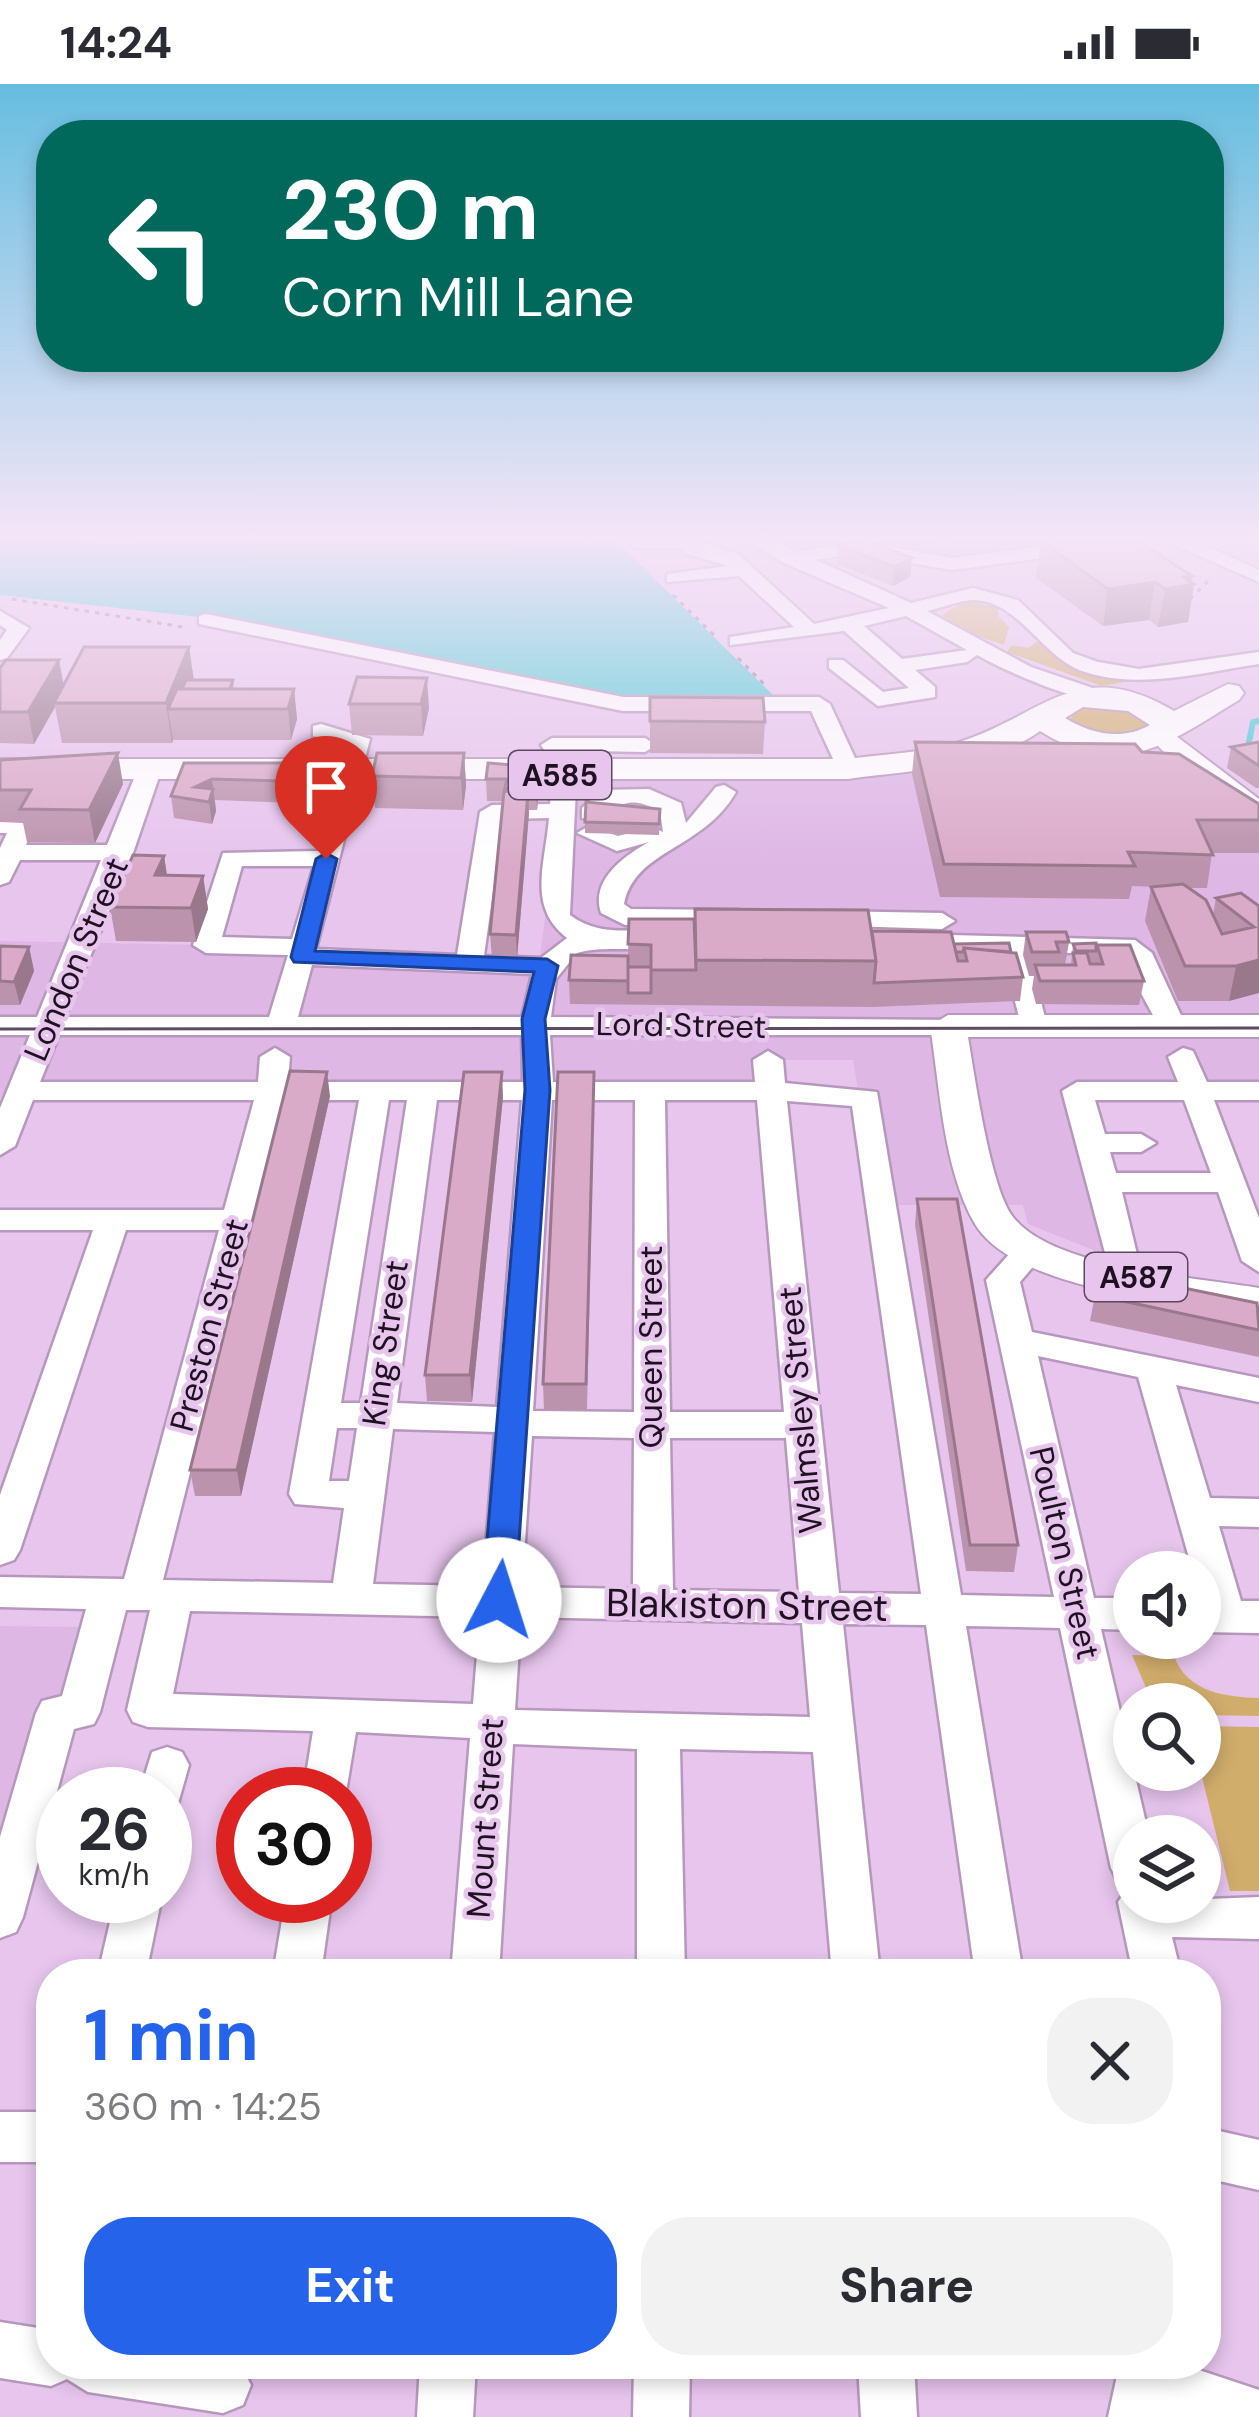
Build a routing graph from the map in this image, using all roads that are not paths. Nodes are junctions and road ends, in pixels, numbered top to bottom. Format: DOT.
graph roads {
  1 [pos="344,648"];
  2 [pos="877,648"];
  3 [pos="979,648"];
  4 [pos="1057,648"];
  5 [pos="967,656"];
  6 [pos="1259,658"];
  7 [pos="836,664"];
  8 [pos="899,666"];
  9 [pos="1023,672"];
  10 [pos="1244,691"];
  11 [pos="1113,697"];
  12 [pos="1049,711"];
  13 [pos="321,731"];
  14 [pos="1165,732"];
  15 [pos="645,745"];
  16 [pos="1100,745"];
  17 [pos="560,762"];
  18 [pos="914,762"];
  19 [pos="0,769"];
  20 [pos="351,769"];
  21 [pos="834,770"];
  22 [pos="149,771"];
  23 [pos="1210,781"];
  24 [pos="712,783"];
  25 [pos="1259,813"];
  26 [pos="620,817"];
  27 [pos="0,826"];
  28 [pos="12,852"];
  29 [pos="121,853"];
  30 [pos="326,859"];
  31 [pos="0,877"];
  32 [pos="1082,922"];
  33 [pos="792,926"];
  34 [pos="586,940"];
  35 [pos="752,941"];
  36 [pos="1013,942"];
  37 [pos="303,952"];
  38 [pos="469,963"];
  39 [pos="547,966"];
  40 [pos="1259,1013"];
  41 [pos="536,1024"];
  42 [pos="0,1026"];
  43 [pos="46,1026"];
  44 [pos="948,1026"];
  45 [pos="1033,1026"];
  46 [pos="1259,1026"];
  47 [pos="1167,1031"];
  48 [pos="276,1058"];
  49 [pos="770,1075"];
  50 [pos="376,1090"];
  51 [pos="423,1090"];
  52 [pos="538,1090"];
  53 [pos="1194,1090"];
  54 [pos="1259,1090"];
  55 [pos="650,1092"];
  56 [pos="13,1097"];
  57 [pos="1141,1143"];
  58 [pos="1092,1144"];
  59 [pos="0,1146"];
  60 [pos="1103,1182"];
  61 [pos="1228,1183"];
  62 [pos="0,1220"];
  63 [pos="236,1220"];
  64 [pos="112,1222"];
  65 [pos="1252,1226"];
  66 [pos="1025,1245"];
  67 [pos="1259,1261"];
  68 [pos="1125,1275"];
  69 [pos="1259,1302"];
  70 [pos="1016,1340"];
  71 [pos="1153,1367"];
  72 [pos="1259,1390"];
  73 [pos="321,1415"];
  74 [pos="373,1415"];
  75 [pos="513,1422"];
  76 [pos="800,1425"];
  77 [pos="650,1426"];
  78 [pos="367,1495"];
  79 [pos="1194,1511"];
  80 [pos="1259,1513"];
  81 [pos="0,1550"];
  82 [pos="0,1592"];
  83 [pos="141,1592"];
  84 [pos="351,1597"];
  85 [pos="499,1600"];
  86 [pos="653,1602"];
  87 [pos="819,1606"];
  88 [pos="943,1610"];
  89 [pos="1079,1612"];
  90 [pos="1113,1613"];
  91 [pos="1228,1617"];
  92 [pos="337,1715"];
  93 [pos="491,1724"];
  94 [pos="658,1734"];
  95 [pos="833,1735"];
  96 [pos="329,1767"];
  97 [pos="1123,1815"];
  98 [pos="1221,1915"];
  99 [pos="0,1918"];
  100 [pos="1259,1918"];
  101 [pos="133,1923"];
  102 [pos="305,1923"];
  103 [pos="1146,1923"];
  104 [pos="125,1959"];
  105 [pos="299,1959"];
  106 [pos="477,1959"];
  107 [pos="662,1959"];
  108 [pos="855,1959"];
  109 [pos="997,1959"];
  110 [pos="1154,1959"];
  111 [pos="0,2137"];
  112 [pos="36,2137"];
  113 [pos="1221,2156"];
  114 [pos="1259,2165"];
  115 [pos="0,2350"];
  116 [pos="36,2356"];
  117 [pos="168,2379"];
  118 [pos="447,2379"];
  119 [pos="662,2379"];
  120 [pos="887,2379"];
  121 [pos="222,2389"];
  122 [pos="445,2417"];
  123 [pos="662,2417"];
  124 [pos="889,2417"];
  125 [pos="1136,2417"];
  126 [pos="1256,2417"];
  1 -- 21 [label="street"];
  2 -- 8 [label="street"];
  3 -- 9 [label="street"];
  4 -- 6 [label="street"];
  5 -- 8 [label="street"];
  7 -- 8 [label="street"];
  9 -- 11 [label="street"];
  9 -- 12 [label="street"];
  10 -- 11 [label="highway, A585"];
  10 -- 14 [label="highway, A585"];
  11 -- 12 [label="highway, A585"];
  11 -- 14 [label="highway"];
  12 -- 16 [label="highway"];
  12 -- 18 [label="highway, A585"];
  13 -- 20 [label="street"];
  14 -- 16 [label="highway, A585"];
  14 -- 23 [label="main road"];
  15 -- 26 [label="street"];
  16 -- 18 [label="highway, A585"];
  16 -- 23 [label="main road"];
  17 -- 20 [label="highway, A585"];
  17 -- 26 [label="highway, A585"];
  17 -- 26 [label="street"];
  18 -- 21 [label="highway, A585"];
  19 -- 22 [label="highway, A585"];
  20 -- 22 [label="highway, A585"];
  20 -- 30 [label="street, Preston Street"];
  21 -- 24 [label="highway, A585"];
  22 -- 29 [label="street, London Street"];
  23 -- 25 [label="main road"];
  24 -- 26 [label="highway, A585"];
  24 -- 26 [label="street"];
  26 -- 33 [label="street"];
  26 -- 34 [label="street"];
  26 -- 38 [label="street"];
  27 -- 28 [label="street"];
  28 -- 29 [label="street"];
  28 -- 31 [label="street"];
  29 -- 43 [label="street, London Street"];
  30 -- 37 [label="street, Preston Street"];
  30 -- 37 [label="street"];
  32 -- 33 [label="street"];
  33 -- 36 [label="street"];
  34 -- 35 [label="street"];
  34 -- 39 [label="street"];
  36 -- 45 [label="street"];
  36 -- 47 [label="street"];
  37 -- 38 [label="street"];
  37 -- 48 [label="street, Preston Street"];
  38 -- 39 [label="street"];
  39 -- 41 [label="street, Mount Street"];
  40 -- 47 [label="main road, Lord Street"];
  41 -- 44 [label="street, Lord Street"];
  41 -- 48 [label="street, Lord Street"];
  41 -- 52 [label="street, Mount Street"];
  42 -- 43 [label="street, Lord Street"];
  43 -- 48 [label="street, Lord Street"];
  43 -- 56 [label="street, London Street"];
  44 -- 45 [label="main road, Lord Street"];
  44 -- 66 [label="main road"];
  45 -- 47 [label="main road, Lord Street"];
  46 -- 47 [label="main road, Lord Street"];
  47 -- 53 [label="street"];
  48 -- 50 [label="street"];
  48 -- 56 [label="street"];
  48 -- 63 [label="street, Preston Street"];
  49 -- 55 [label="street"];
  49 -- 76 [label="street, Walmsley Street"];
  49 -- 88 [label="street"];
  50 -- 51 [label="street"];
  50 -- 73 [label="street"];
  51 -- 52 [label="street"];
  51 -- 74 [label="street, King Street"];
  52 -- 55 [label="street"];
  52 -- 75 [label="street, Mount Street"];
  53 -- 54 [label="street"];
  53 -- 58 [label="street"];
  53 -- 61 [label="street"];
  55 -- 77 [label="street, Queen Street"];
  56 -- 59 [label="street, London Street"];
  57 -- 58 [label="street"];
  58 -- 60 [label="street"];
  60 -- 61 [label="street"];
  60 -- 68 [label="street"];
  61 -- 65 [label="street"];
  62 -- 64 [label="street"];
  63 -- 64 [label="street"];
  63 -- 83 [label="street, Preston Street"];
  64 -- 81 [label="street"];
  65 -- 67 [label="street"];
  66 -- 68 [label="main road, A587"];
  66 -- 70 [label="street, Poulton Street"];
  68 -- 69 [label="main road, A587"];
  70 -- 71 [label="street"];
  70 -- 89 [label="street, Poulton Street"];
  71 -- 72 [label="street"];
  71 -- 79 [label="street"];
  73 -- 74 [label="street"];
  73 -- 78 [label="street"];
  74 -- 75 [label="street"];
  74 -- 78 [label="street, King Street"];
  75 -- 77 [label="street"];
  75 -- 85 [label="street, Mount Street"];
  76 -- 77 [label="street"];
  76 -- 87 [label="street, Walmsley Street"];
  77 -- 86 [label="street, Queen Street"];
  78 -- 84 [label="street, King Street"];
  79 -- 80 [label="street"];
  79 -- 91 [label="street"];
  82 -- 83 [label="street, Blakiston Street"];
  83 -- 84 [label="street, Blakiston Street"];
  83 -- 92 [label="street"];
  83 -- 99 [label="street"];
  84 -- 85 [label="street, Blakiston Street"];
  85 -- 86 [label="street, Blakiston Street"];
  85 -- 93 [label="street, Mount Street"];
  86 -- 87 [label="street, Blakiston Street"];
  87 -- 88 [label="street, Blakiston Street"];
  87 -- 95 [label="street, Walmsley Street"];
  88 -- 89 [label="street, Blakiston Street"];
  88 -- 109 [label="street"];
  89 -- 90 [label="street, Blakiston Street"];
  89 -- 97 [label="street, Poulton Street"];
  92 -- 93 [label="street"];
  92 -- 96 [label="street"];
  93 -- 94 [label="street"];
  93 -- 106 [label="street, Mount Street"];
  94 -- 95 [label="street"];
  94 -- 107 [label="street"];
  95 -- 108 [label="street, Walmsley Street"];
  98 -- 100 [label="street"];
  101 -- 104 [label="street"];
  102 -- 105 [label="street"];
  103 -- 110 [label="street"];
  111 -- 112 [label="street"];
  113 -- 114 [label="street"];
  115 -- 116 [label="street"];
  117 -- 121 [label="street"];
  118 -- 122 [label="street"];
  119 -- 123 [label="street"];
  120 -- 124 [label="street"];
  125 -- 126 [label="street"];
}
